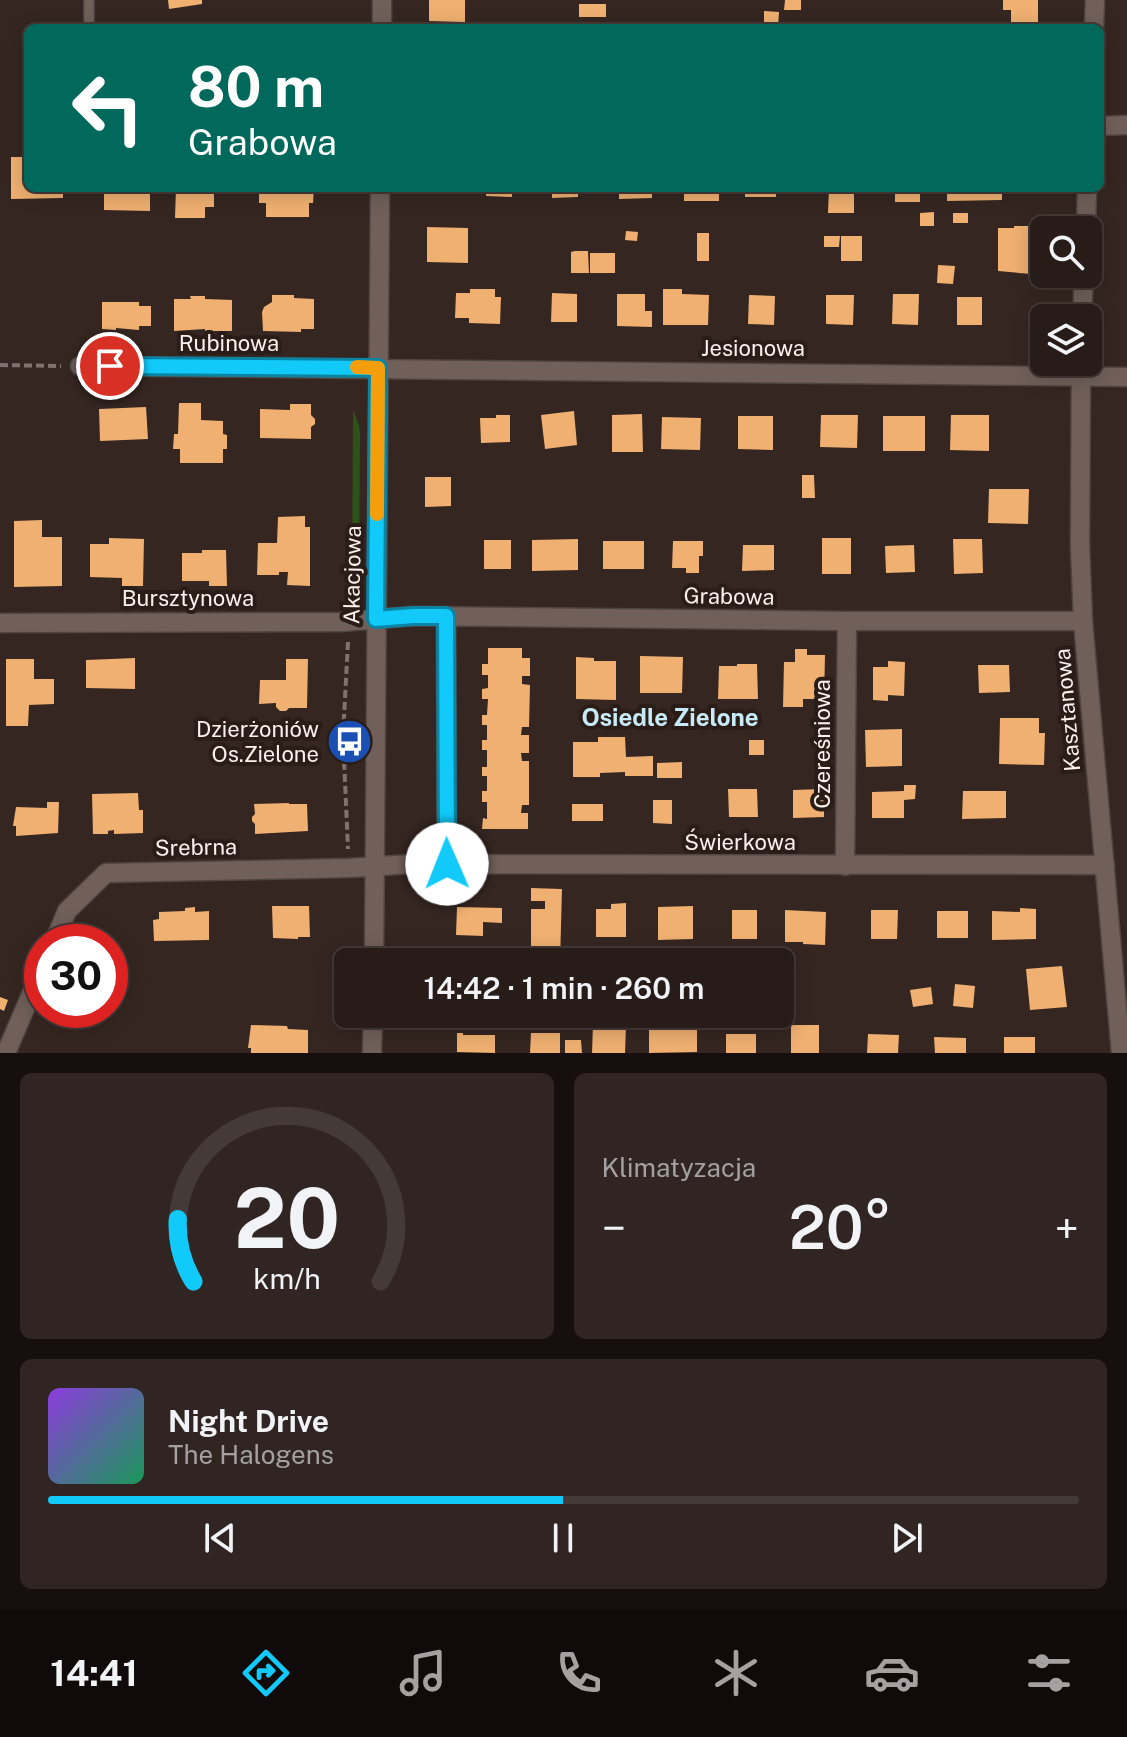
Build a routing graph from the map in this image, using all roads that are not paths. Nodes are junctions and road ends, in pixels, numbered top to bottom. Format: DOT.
graph roads {
  1 [pos="89,0"];
  2 [pos="382,0"];
  3 [pos="1095,0"];
  4 [pos="89,24"];
  5 [pos="382,24"];
  6 [pos="1094,24"];
  7 [pos="1127,125"];
  8 [pos="1104,126"];
  9 [pos="380,192"];
  10 [pos="1087,192"];
  11 [pos="1086,216"];
  12 [pos="80,366"];
  13 [pos="378,368"];
  14 [pos="1030,368"];
  15 [pos="1102,372"];
  16 [pos="1081,376"];
  17 [pos="1127,377"];
  18 [pos="446,616"];
  19 [pos="376,619"];
  20 [pos="847,621"];
  21 [pos="1083,621"];
  22 [pos="0,623"];
  23 [pos="447,864"];
  24 [pos="1105,865"];
  25 [pos="374,866"];
  26 [pos="845,866"];
  27 [pos="62,924"];
  28 [pos="374,948"];
  29 [pos="24,1011"];
  30 [pos="373,1028"];
  31 [pos="6,1053"];
  32 [pos="372,1053"];
  33 [pos="1121,1053"];
  1 -- 4 [label="lane"];
  2 -- 5 [label="street"];
  3 -- 6 [label="street"];
  7 -- 8 [label="street"];
  9 -- 13 [label="street, Akacjowa"];
  10 -- 11 [label="street"];
  12 -- 13 [label="street, Rubinowa"];
  13 -- 14 [label="street, Jesionowa"];
  13 -- 19 [label="street, Akacjowa"];
  15 -- 17 [label="street, Jesionowa"];
  16 -- 21 [label="street, Kasztanowa"];
  18 -- 19 [label="street, Grabowa"];
  18 -- 20 [label="street, Grabowa"];
  18 -- 23 [label="street"];
  19 -- 22 [label="street, Bursztynowa"];
  19 -- 25 [label="street, Akacjowa"];
  20 -- 21 [label="street, Grabowa"];
  20 -- 26 [label="street, Czereśniowa"];
  21 -- 24 [label="street, Kasztanowa"];
  23 -- 25 [label="street, Świerkowa"];
  23 -- 26 [label="street, Świerkowa"];
  24 -- 26 [label="street, Świerkowa"];
  24 -- 33 [label="street, Kasztanowa"];
  25 -- 27 [label="street, Srebrna"];
  25 -- 28 [label="street, Akacjowa"];
  29 -- 31 [label="street"];
  30 -- 32 [label="street"];
}
